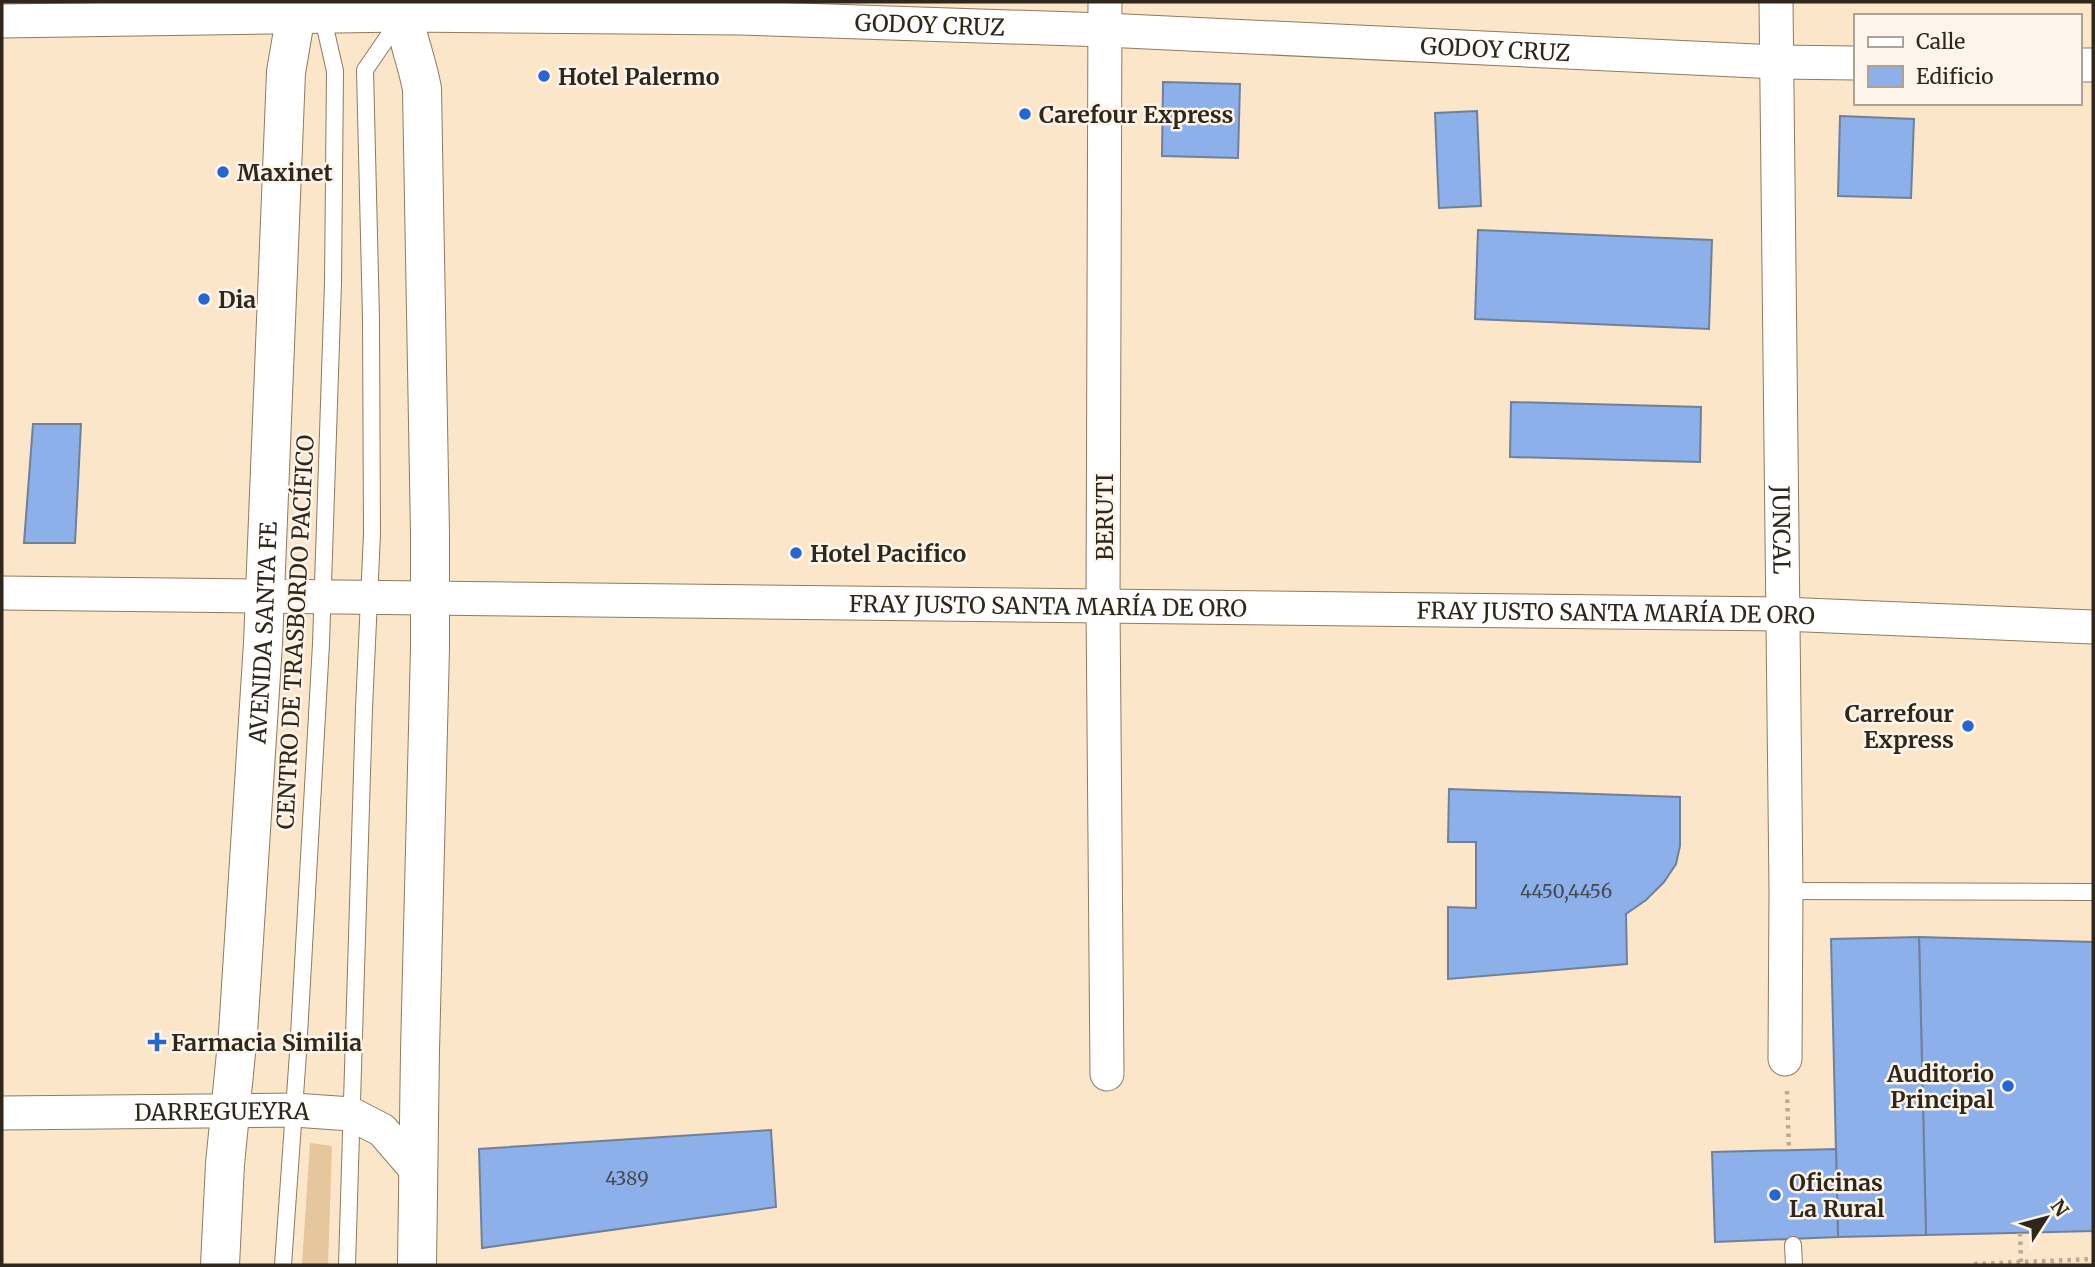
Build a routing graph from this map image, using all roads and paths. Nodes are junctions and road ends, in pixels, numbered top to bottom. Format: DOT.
graph roads {
  1 [pos="1776,2"];
  2 [pos="403,8"];
  3 [pos="309,9"];
  4 [pos="1105,16"];
  5 [pos="2,21"];
  6 [pos="1777,62"];
  7 [pos="1854,63"];
  8 [pos="2,593"];
  9 [pos="265,597"];
  10 [pos="322,597"];
  11 [pos="369,598"];
  12 [pos="430,598"];
  13 [pos="1103,607"];
  14 [pos="1782,614"];
  15 [pos="2093,627"];
  16 [pos="1786,891"];
  17 [pos="2093,892"];
  18 [pos="1786,1059"];
  19 [pos="1107,1074"];
  20 [pos="294,1110"];
  21 [pos="231,1112"];
  22 [pos="2,1113"];
  23 [pos="351,1114"];
  24 [pos="1789,1150"];
  25 [pos="420,1174"];
  26 [pos="2020,1233"];
  27 [pos="1793,1245"];
  28 [pos="2093,1259"];
  29 [pos="2021,1262"];
  30 [pos="1974,1264"];
  31 [pos="220,1265"];
  32 [pos="283,1265"];
  33 [pos="347,1265"];
  34 [pos="417,1265"];
  35 [pos="1794,1265"];
  1 -- 6 [label="street, JUNCAL"];
  2 -- 3 [label="street, GODOY CRUZ"];
  2 -- 4 [label="street, GODOY CRUZ"];
  2 -- 11 [label="lane"];
  2 -- 12 [label="main road"];
  3 -- 5 [label="street, GODOY CRUZ"];
  3 -- 9 [label="main road, AVENIDA SANTA FE"];
  3 -- 10 [label="lane, CENTRO DE TRASBORDO PACÍFICO"];
  4 -- 6 [label="street, GODOY CRUZ"];
  4 -- 13 [label="street, BERUTI"];
  6 -- 7 [label="street, GODOY CRUZ"];
  6 -- 14 [label="street, JUNCAL"];
  8 -- 9 [label="street, FRAY JUSTO SANTA MARÍA DE ORO"];
  9 -- 10 [label="street, FRAY JUSTO SANTA MARÍA DE ORO"];
  9 -- 21 [label="main road, AVENIDA SANTA FE"];
  10 -- 11 [label="street, FRAY JUSTO SANTA MARÍA DE ORO"];
  10 -- 20 [label="lane, CENTRO DE TRASBORDO PACÍFICO"];
  11 -- 12 [label="street, FRAY JUSTO SANTA MARÍA DE ORO"];
  11 -- 23 [label="lane"];
  12 -- 13 [label="street, FRAY JUSTO SANTA MARÍA DE ORO"];
  12 -- 25 [label="main road"];
  13 -- 14 [label="street, FRAY JUSTO SANTA MARÍA DE ORO"];
  13 -- 19 [label="street, BERUTI"];
  14 -- 15 [label="street, FRAY JUSTO SANTA MARÍA DE ORO"];
  14 -- 16 [label="street, JUNCAL"];
  16 -- 17 [label="lane"];
  16 -- 18 [label="street, JUNCAL"];
  18 -- 24 [label="path"];
  20 -- 21 [label="street, DARREGUEYRA"];
  20 -- 23 [label="street, DARREGUEYRA"];
  20 -- 32 [label="lane, CENTRO DE TRASBORDO PACÍFICO"];
  21 -- 22 [label="street, DARREGUEYRA"];
  21 -- 31 [label="main road, AVENIDA SANTA FE"];
  23 -- 25 [label="street, DARREGUEYRA"];
  23 -- 33 [label="lane"];
  25 -- 34 [label="main road"];
  26 -- 29 [label="path"];
  27 -- 35 [label="lane"];
  28 -- 29 [label="path"];
  29 -- 30 [label="path"];
}
